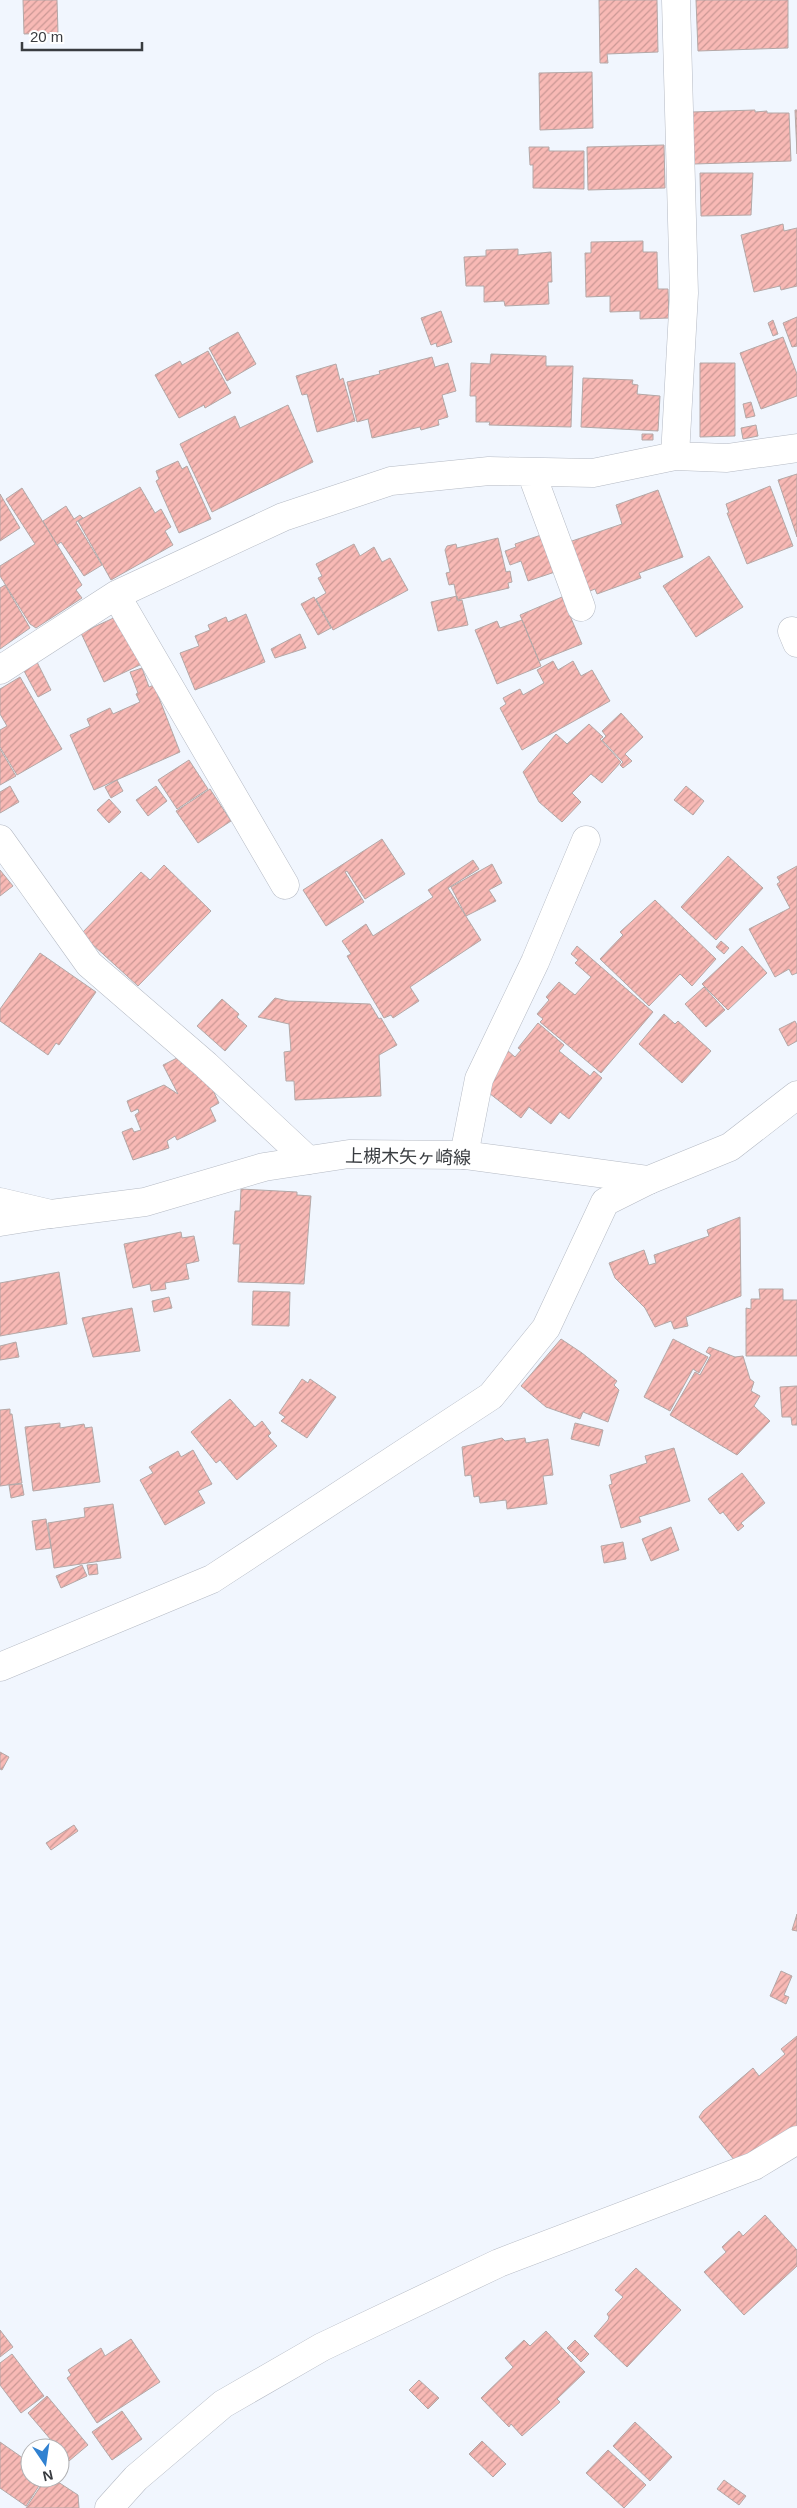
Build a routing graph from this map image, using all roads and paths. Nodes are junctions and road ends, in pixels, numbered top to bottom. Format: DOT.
graph roads {
  1 [pos="676,0"];
  2 [pos="797,448"];
  3 [pos="675,456"];
  4 [pos="531,472"];
  5 [pos="116,595"];
  6 [pos="581,607"];
  7 [pos="0,670"];
  8 [pos="0,839"];
  9 [pos="586,840"];
  10 [pos="285,885"];
  11 [pos="797,1095"];
  12 [pos="464,1155"];
  13 [pos="308,1160"];
  14 [pos="649,1180"];
  15 [pos="0,1202"];
  16 [pos="52,1214"];
  17 [pos="0,1222"];
  18 [pos="0,1667"];
  19 [pos="797,2140"];
  20 [pos="109,2508"];
  1 -- 3 [label="street"];
  2 -- 3 [label="street"];
  3 -- 4 [label="street"];
  4 -- 5 [label="street"];
  4 -- 6 [label="street"];
  5 -- 7 [label="street"];
  5 -- 10 [label="street"];
  8 -- 13 [label="street"];
  9 -- 12 [label="street"];
  11 -- 14 [label="street, 上槻木矢ヶ崎線"];
  12 -- 13 [label="street, 上槻木矢ヶ崎線"];
  12 -- 14 [label="street, 上槻木矢ヶ崎線"];
  13 -- 16 [label="street, 上槻木矢ヶ崎線"];
  14 -- 18 [label="street"];
  15 -- 16 [label="street, 上槻木矢ヶ崎線"];
  16 -- 17 [label="street"];
  19 -- 20 [label="street"];
}
